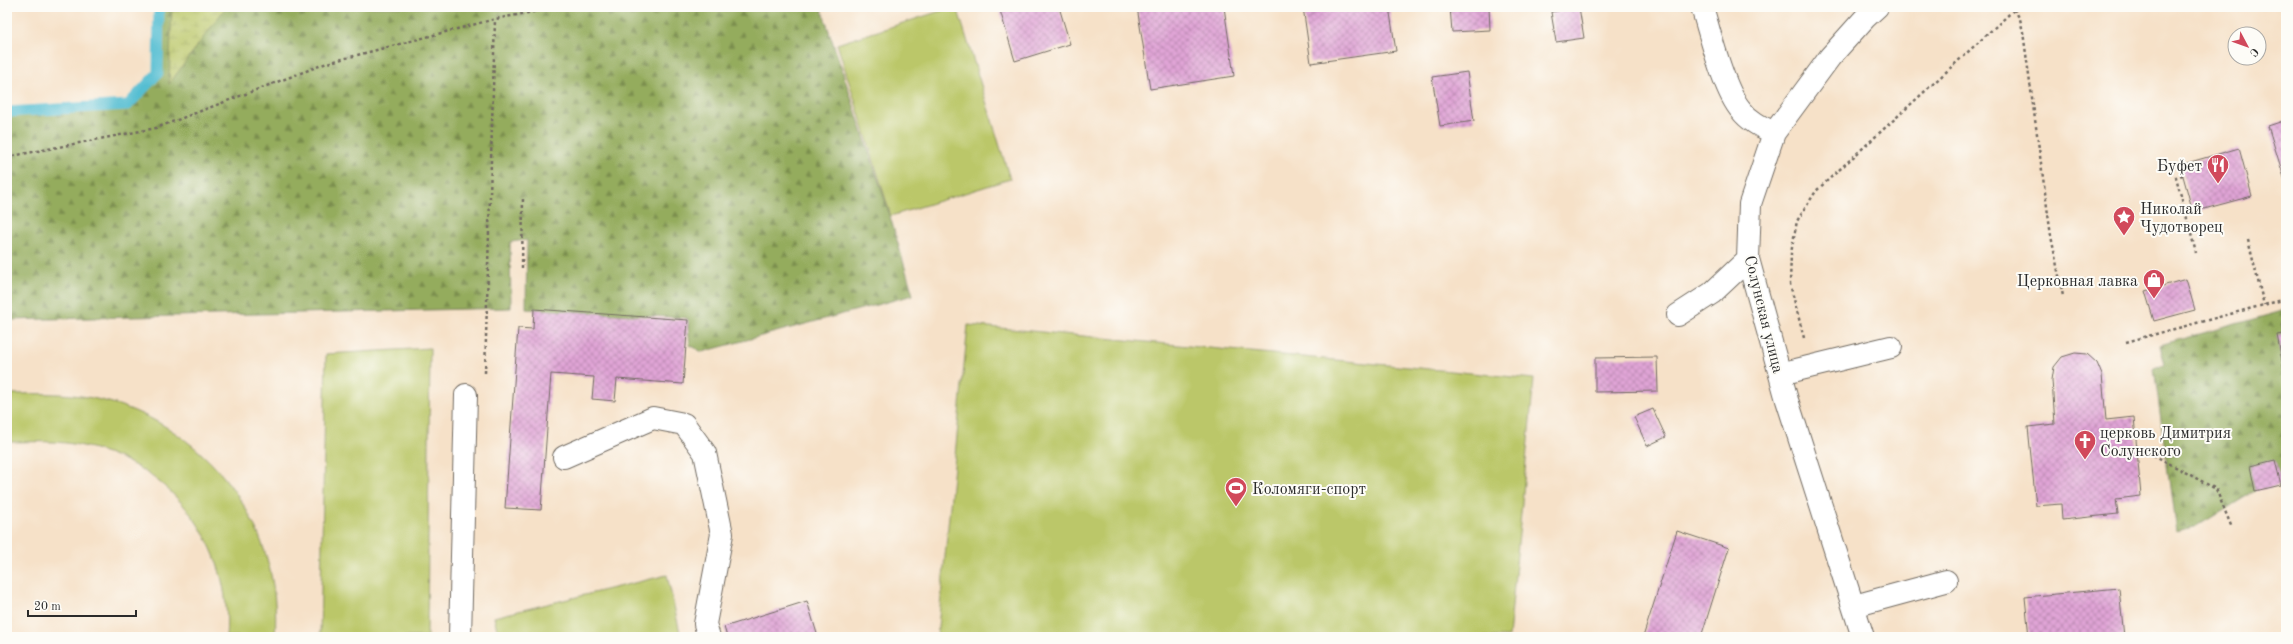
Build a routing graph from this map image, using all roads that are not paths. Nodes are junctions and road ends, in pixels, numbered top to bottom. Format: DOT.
graph roads {
  1 [pos="1702,7"];
  2 [pos="1878,7"];
  3 [pos="1774,133"];
  4 [pos="1748,259"];
  5 [pos="1678,314"];
  6 [pos="1891,347"];
  7 [pos="1780,374"];
  8 [pos="466,395"];
  9 [pos="564,457"];
  10 [pos="1946,581"];
  11 [pos="1854,606"];
  12 [pos="460,637"];
  13 [pos="709,637"];
  14 [pos="1863,637"];
  1 -- 3 [label="street"];
  2 -- 3 [label="street, Солунская улица"];
  3 -- 4 [label="street, Солунская улица"];
  4 -- 5 [label="street"];
  4 -- 7 [label="street, Солунская улица"];
  6 -- 7 [label="street"];
  7 -- 11 [label="street, Солунская улица"];
  8 -- 12 [label="street"];
  9 -- 13 [label="street"];
  10 -- 11 [label="street"];
  11 -- 14 [label="street, Солунская улица"];
}
